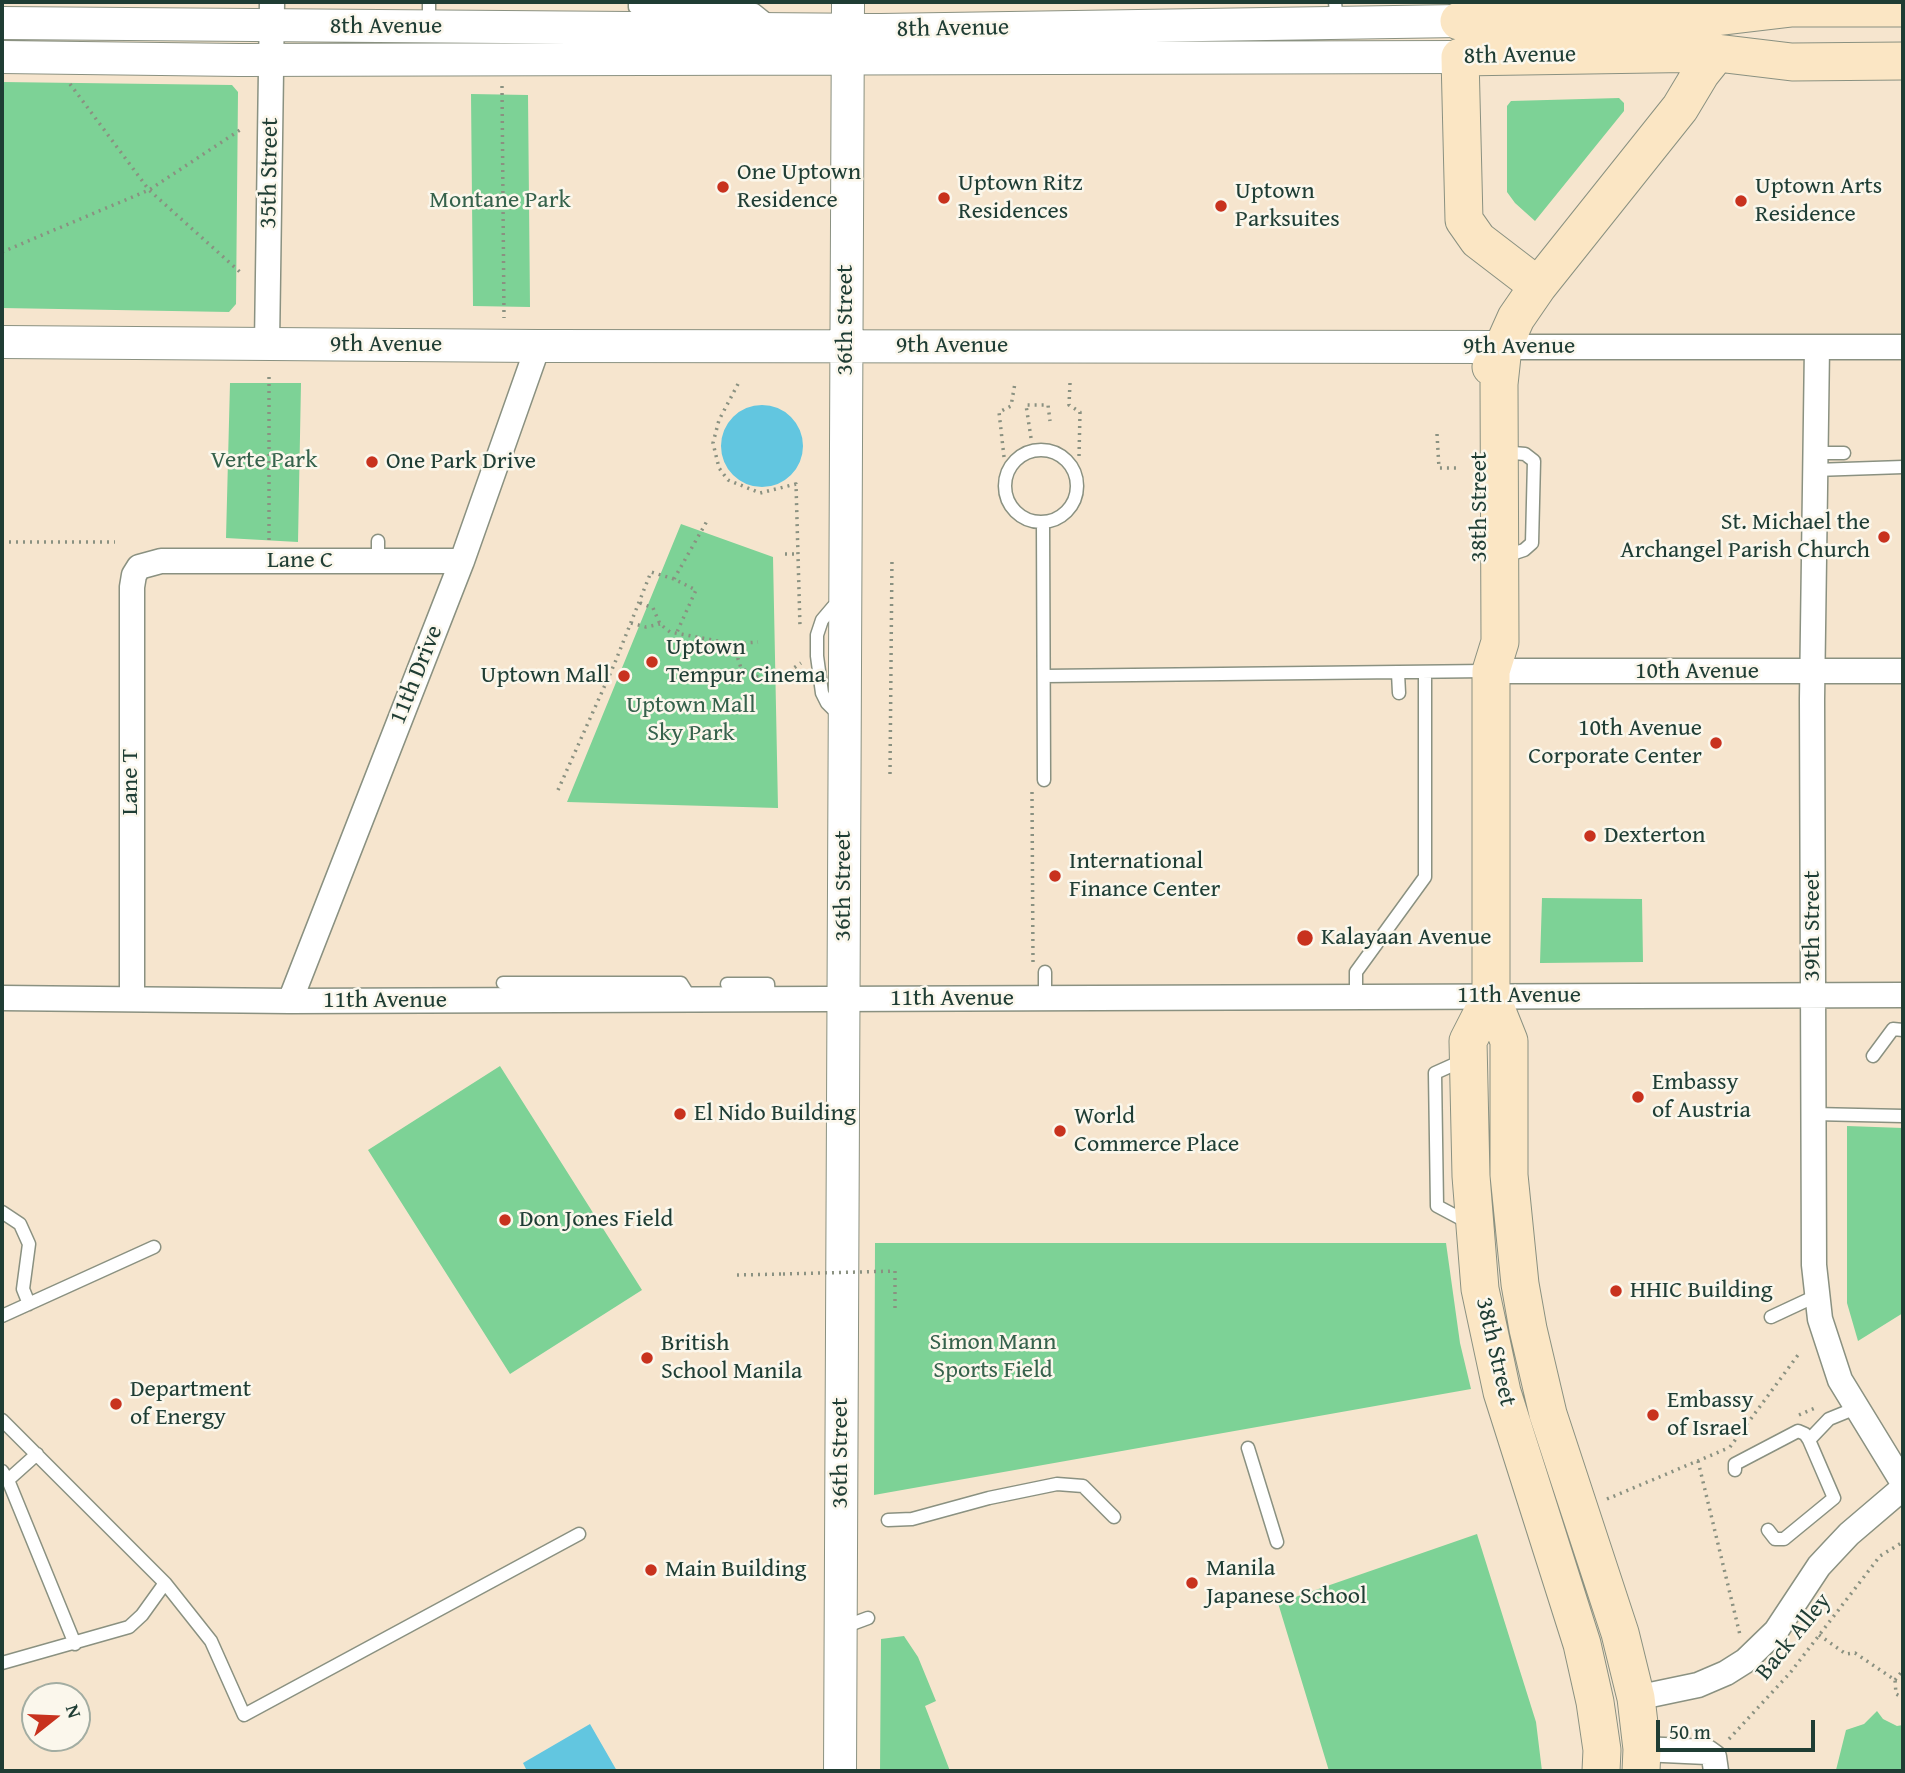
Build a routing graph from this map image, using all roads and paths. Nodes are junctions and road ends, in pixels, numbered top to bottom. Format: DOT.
graph roads {
  1 [pos="635,2"];
  2 [pos="1903,8"];
  3 [pos="1717,9"];
  4 [pos="1336,12"];
  5 [pos="272,14"];
  6 [pos="429,14"];
  7 [pos="1460,21"];
  8 [pos="2,23"];
  9 [pos="1903,26"];
  10 [pos="778,29"];
  11 [pos="848,30"];
  12 [pos="1903,41"];
  13 [pos="1717,53"];
  14 [pos="2,57"];
  15 [pos="1460,57"];
  16 [pos="502,59"];
  17 [pos="272,60"];
  18 [pos="1903,61"];
  19 [pos="64,77"];
  20 [pos="243,128"];
  21 [pos="149,190"];
  22 [pos="2,252"];
  23 [pos="240,272"];
  24 [pos="1538,286"];
  25 [pos="504,318"];
  26 [pos="2,342"];
  27 [pos="538,346"];
  28 [pos="847,347"];
  29 [pos="1503,347"];
  30 [pos="1817,347"];
  31 [pos="1903,347"];
  32 [pos="268,359"];
  33 [pos="1015,383"];
  34 [pos="1070,383"];
  35 [pos="738,384"];
  36 [pos="1050,422"];
  37 [pos="1437,434"];
  38 [pos="1031,438"];
  39 [pos="1844,453"];
  40 [pos="1004,457"];
  41 [pos="1079,457"];
  42 [pos="1815,461"];
  43 [pos="1903,467"];
  44 [pos="1459,468"];
  45 [pos="707,522"];
  46 [pos="1043,522"];
  47 [pos="2,542"];
  48 [pos="115,542"];
  49 [pos="269,544"];
  50 [pos="785,554"];
  51 [pos="799,554"];
  52 [pos="892,557"];
  53 [pos="463,561"];
  54 [pos="139,568"];
  55 [pos="674,579"];
  56 [pos="640,603"];
  57 [pos="631,623"];
  58 [pos="660,624"];
  59 [pos="677,632"];
  60 [pos="800,637"];
  61 [pos="758,642"];
  62 [pos="740,644"];
  63 [pos="801,651"];
  64 [pos="1491,671"];
  65 [pos="1903,671"];
  66 [pos="1813,672"];
  67 [pos="1398,673"];
  68 [pos="1425,673"];
  69 [pos="1045,676"];
  70 [pos="1399,693"];
  71 [pos="890,774"];
  72 [pos="1044,780"];
  73 [pos="558,790"];
  74 [pos="1032,792"];
  75 [pos="1039,972"];
  76 [pos="503,983"];
  77 [pos="727,984"];
  78 [pos="575,992"];
  79 [pos="1813,995"];
  80 [pos="1903,995"];
  81 [pos="1492,996"];
  82 [pos="1356,997"];
  83 [pos="2,998"];
  84 [pos="1045,998"];
  85 [pos="132,999"];
  86 [pos="769,999"];
  87 [pos="843,999"];
  88 [pos="290,1001"];
  89 [pos="1898,1030"];
  90 [pos="1873,1056"];
  91 [pos="1814,1114"];
  92 [pos="1903,1116"];
  93 [pos="2,1212"];
  94 [pos="154,1247"];
  95 [pos="737,1275"];
  96 [pos="1816,1296"];
  97 [pos="29,1304"];
  98 [pos="894,1308"];
  99 [pos="2,1316"];
  100 [pos="1771,1317"];
  101 [pos="1798,1355"];
  102 [pos="1821,1405"];
  103 [pos="1856,1408"];
  104 [pos="1798,1416"];
  105 [pos="2,1420"];
  106 [pos="1809,1440"];
  107 [pos="1742,1441"];
  108 [pos="1730,1447"];
  109 [pos="1248,1448"];
  110 [pos="37,1454"];
  111 [pos="1698,1461"];
  112 [pos="1735,1470"];
  113 [pos="5,1476"];
  114 [pos="1903,1485"];
  115 [pos="1598,1502"];
  116 [pos="1114,1517"];
  117 [pos="888,1520"];
  118 [pos="1768,1530"];
  119 [pos="579,1534"];
  120 [pos="1277,1542"];
  121 [pos="1903,1542"];
  122 [pos="165,1583"];
  123 [pos="1819,1635"];
  124 [pos="1741,1640"];
  125 [pos="75,1644"];
  126 [pos="2,1663"];
  127 [pos="1903,1670"];
  128 [pos="1895,1680"];
  129 [pos="1636,1698"];
  130 [pos="1903,1698"];
  131 [pos="1642,1760"];
  132 [pos="1715,1764"];
  133 [pos="840,1771"];
  134 [pos="1601,1771"];
  1 -- 10 [label="lane"];
  2 -- 3 [label="main road, 8th Avenue"];
  3 -- 7 [label="main road, 8th Avenue"];
  3 -- 9 [label="main road"];
  4 -- 7 [label="street, 8th Avenue"];
  4 -- 11 [label="street, 8th Avenue"];
  5 -- 6 [label="street, 8th Avenue"];
  5 -- 8 [label="street, 8th Avenue"];
  5 -- 17 [label="street, 35th Street"];
  6 -- 10 [label="street, 8th Avenue"];
  10 -- 11 [label="street, 8th Avenue"];
  11 -- 15 [label="street, 8th Avenue"];
  11 -- 16 [label="street, 8th Avenue"];
  11 -- 28 [label="street, 36th Street"];
  12 -- 13 [label="main road"];
  13 -- 15 [label="main road, 8th Avenue"];
  13 -- 18 [label="main road, 8th Avenue"];
  13 -- 24 [label="main road, 38th Street"];
  14 -- 17 [label="street, 8th Avenue"];
  15 -- 24 [label="main road"];
  16 -- 17 [label="street, 8th Avenue"];
  16 -- 25 [label="path"];
  17 -- 32 [label="street, 35th Street"];
  19 -- 21 [label="path"];
  20 -- 21 [label="path"];
  21 -- 22 [label="path"];
  21 -- 23 [label="path"];
  24 -- 29 [label="main road, 38th Street"];
  26 -- 32 [label="street, 9th Avenue"];
  27 -- 28 [label="street, 9th Avenue"];
  27 -- 32 [label="street, 9th Avenue"];
  27 -- 53 [label="street, 11th Drive"];
  28 -- 29 [label="street, 9th Avenue"];
  28 -- 87 [label="street, 36th Street"];
  29 -- 30 [label="street, 9th Avenue"];
  29 -- 64 [label="main road, 38th Street"];
  29 -- 64 [label="main road, 38th Street"];
  30 -- 31 [label="street, 9th Avenue"];
  30 -- 42 [label="street, 39th Street"];
  32 -- 49 [label="path"];
  33 -- 40 [label="path"];
  34 -- 41 [label="path"];
  35 -- 51 [label="path"];
  36 -- 38 [label="path"];
  37 -- 44 [label="path"];
  39 -- 42 [label="lane"];
  42 -- 43 [label="lane"];
  42 -- 66 [label="street, 39th Street"];
  45 -- 55 [label="path"];
  46 -- 46 [label="lane"];
  46 -- 69 [label="lane"];
  47 -- 48 [label="path"];
  50 -- 51 [label="path"];
  51 -- 60 [label="path"];
  52 -- 71 [label="path"];
  53 -- 54 [label="street, Lane C"];
  53 -- 88 [label="street, 11th Drive"];
  54 -- 85 [label="street, Lane T"];
  55 -- 56 [label="path"];
  55 -- 59 [label="path"];
  56 -- 57 [label="path"];
  56 -- 58 [label="path"];
  57 -- 58 [label="path"];
  57 -- 73 [label="path"];
  58 -- 59 [label="path"];
  59 -- 62 [label="path"];
  61 -- 62 [label="path"];
  62 -- 63 [label="path"];
  64 -- 66 [label="street, 10th Avenue"];
  64 -- 68 [label="lane"];
  64 -- 81 [label="main road, 38th Street"];
  65 -- 66 [label="street, 10th Avenue"];
  66 -- 79 [label="street, 39th Street"];
  67 -- 68 [label="lane"];
  67 -- 69 [label="lane"];
  67 -- 70 [label="lane"];
  68 -- 82 [label="lane"];
  69 -- 72 [label="lane"];
  74 -- 75 [label="path"];
  75 -- 84 [label="lane"];
  76 -- 78 [label="lane"];
  77 -- 86 [label="lane"];
  78 -- 86 [label="street, 11th Avenue"];
  78 -- 88 [label="street, 11th Avenue"];
  79 -- 80 [label="street, 11th Avenue"];
  79 -- 81 [label="street, 11th Avenue"];
  79 -- 91 [label="street, 39th Street"];
  81 -- 82 [label="street, 11th Avenue"];
  81 -- 129 [label="main road, 38th Street"];
  81 -- 134 [label="main road, 38th Street"];
  82 -- 84 [label="street, 11th Avenue"];
  83 -- 85 [label="street, 11th Avenue"];
  84 -- 87 [label="street, 11th Avenue"];
  85 -- 88 [label="street, 11th Avenue"];
  86 -- 87 [label="street, 11th Avenue"];
  87 -- 133 [label="street, 36th Street"];
  89 -- 90 [label="lane"];
  91 -- 92 [label="lane"];
  91 -- 96 [label="street, 39th Street"];
  93 -- 97 [label="lane"];
  94 -- 97 [label="lane"];
  95 -- 98 [label="path, bridge"];
  96 -- 100 [label="lane"];
  96 -- 103 [label="street, 39th Street"];
  97 -- 99 [label="lane"];
  101 -- 108 [label="path"];
  102 -- 104 [label="path"];
  103 -- 106 [label="lane"];
  103 -- 114 [label="street, 39th Street"];
  105 -- 110 [label="lane"];
  106 -- 112 [label="lane"];
  106 -- 118 [label="lane"];
  107 -- 108 [label="path"];
  108 -- 111 [label="path"];
  109 -- 120 [label="lane"];
  110 -- 113 [label="lane"];
  110 -- 122 [label="lane"];
  111 -- 115 [label="path"];
  111 -- 124 [label="path"];
  113 -- 125 [label="lane"];
  114 -- 129 [label="street"];
  116 -- 117 [label="lane"];
  119 -- 122 [label="lane"];
  121 -- 123 [label="path, Back Alley"];
  122 -- 125 [label="lane"];
  123 -- 128 [label="path"];
  123 -- 132 [label="path, Back Alley"];
  125 -- 126 [label="lane"];
  127 -- 128 [label="path"];
  128 -- 130 [label="path"];
  129 -- 131 [label="main road, 38th Street"];
  131 -- 132 [label="street"];
}
